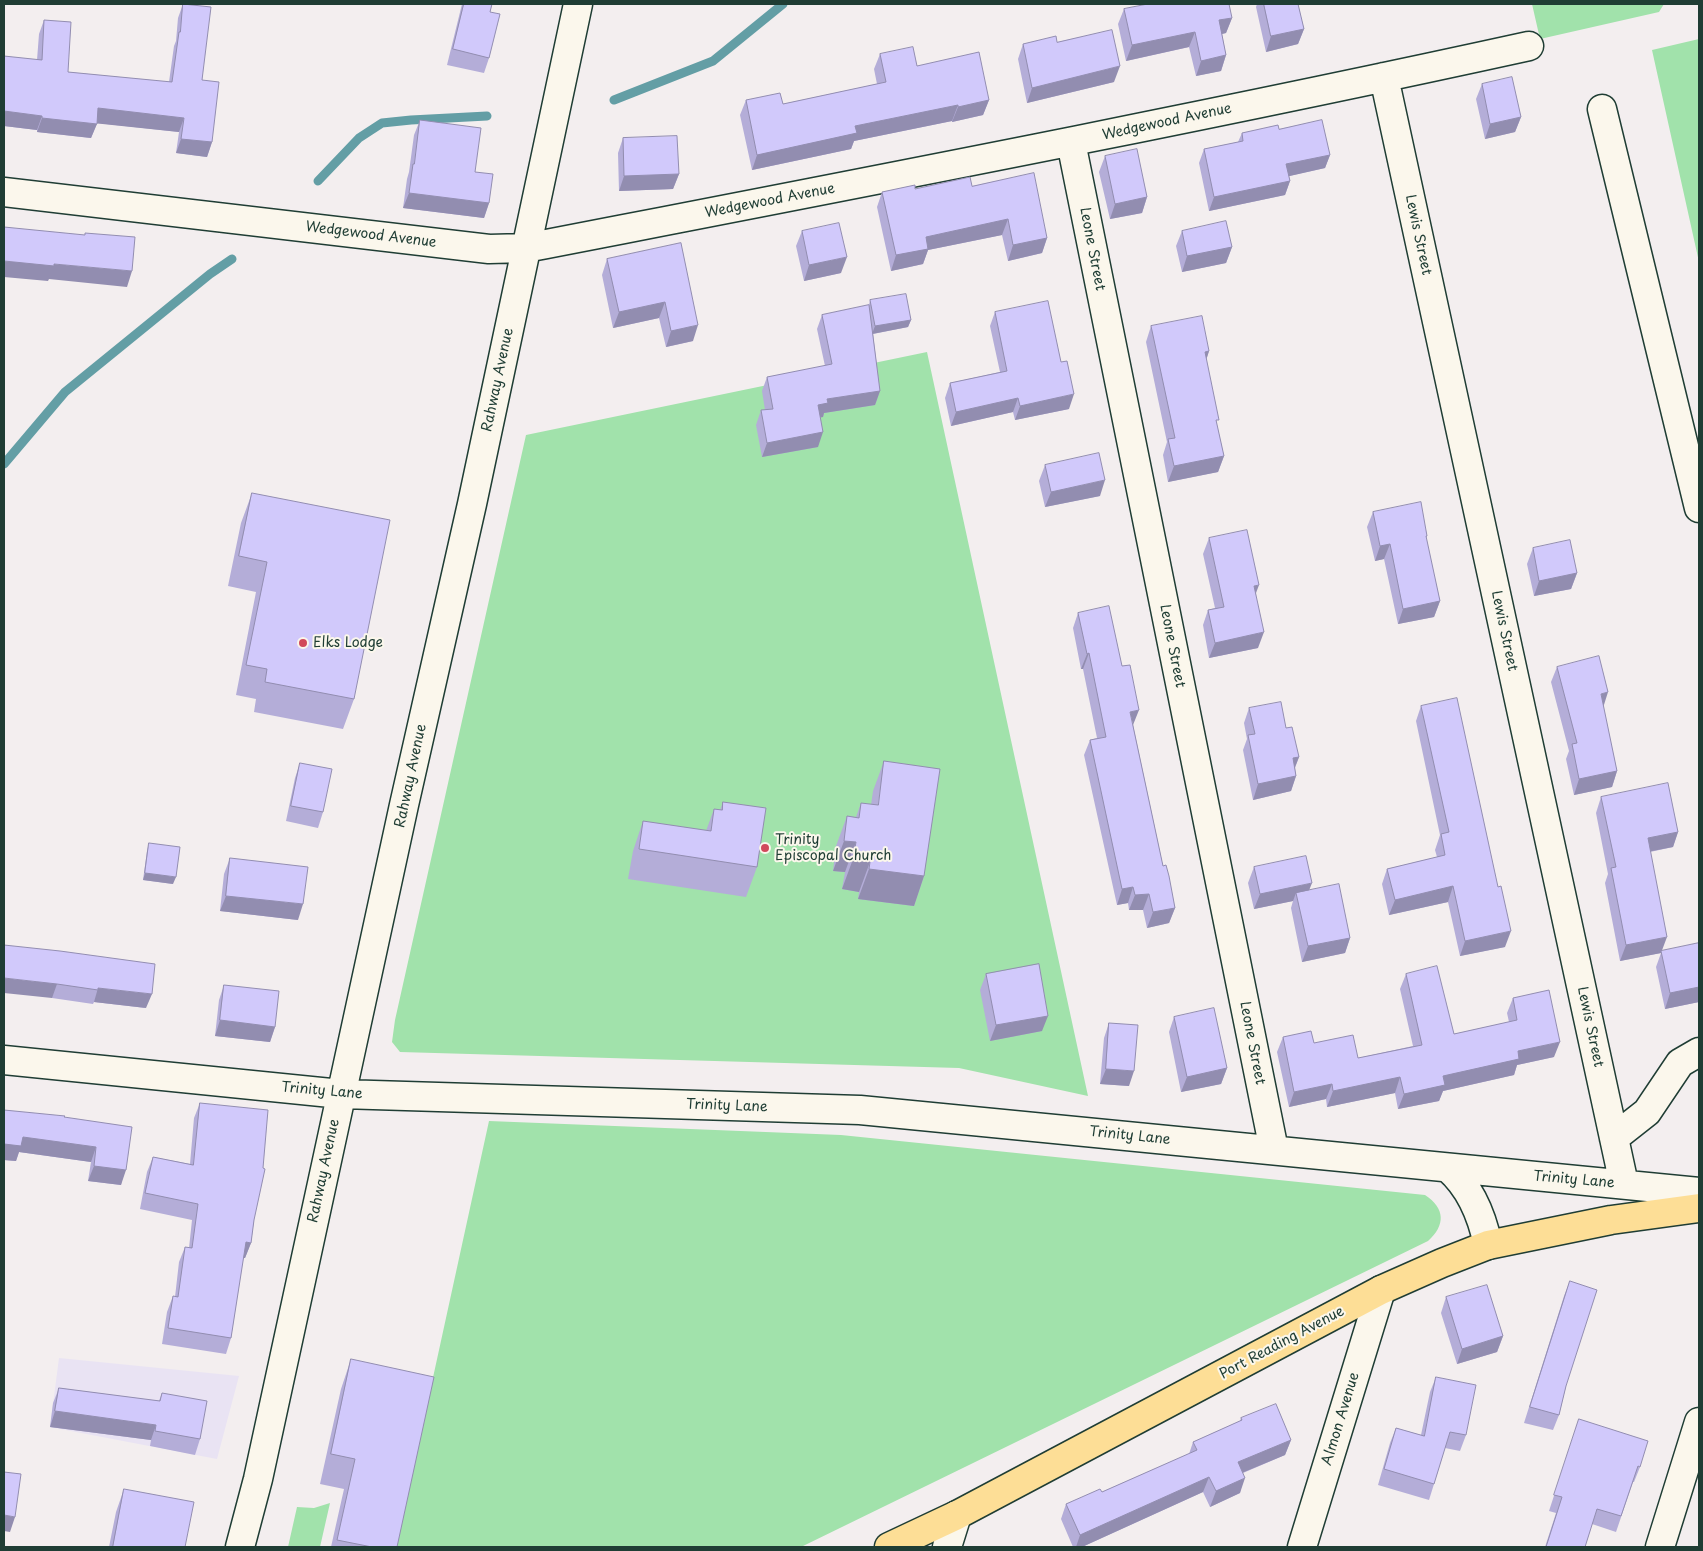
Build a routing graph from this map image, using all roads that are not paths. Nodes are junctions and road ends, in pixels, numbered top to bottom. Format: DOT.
graph roads {
  1 [pos="578,4"];
  2 [pos="1529,46"];
  3 [pos="1384,77"];
  4 [pos="1602,109"];
  5 [pos="1071,142"];
  6 [pos="4,192"];
  7 [pos="526,248"];
  8 [pos="1699,508"];
  9 [pos="1699,1052"];
  10 [pos="4,1060"];
  11 [pos="341,1094"];
  12 [pos="1614,1138"];
  13 [pos="1274,1150"];
  14 [pos="1448,1168"];
  15 [pos="1624,1184"];
  16 [pos="1699,1192"];
  17 [pos="1699,1208"];
  18 [pos="1488,1245"];
  19 [pos="1381,1290"];
  20 [pos="1699,1422"];
  21 [pos="957,1515"];
  22 [pos="240,1547"];
  23 [pos="888,1547"];
  24 [pos="947,1547"];
  25 [pos="1302,1547"];
  26 [pos="1660,1547"];
  1 -- 7 [label="street, Rahway Avenue"];
  2 -- 3 [label="street, Wedgewood Avenue"];
  3 -- 5 [label="street, Wedgewood Avenue"];
  3 -- 12 [label="street, Lewis Street"];
  4 -- 8 [label="street"];
  5 -- 7 [label="street, Wedgewood Avenue"];
  5 -- 13 [label="street, Leone Street"];
  6 -- 7 [label="street, Wedgewood Avenue"];
  7 -- 11 [label="street, Rahway Avenue"];
  9 -- 12 [label="street"];
  10 -- 11 [label="street, Trinity Lane"];
  11 -- 13 [label="street, Trinity Lane"];
  11 -- 22 [label="street, Rahway Avenue"];
  12 -- 15 [label="street, Lewis Street"];
  13 -- 14 [label="street, Trinity Lane"];
  14 -- 15 [label="street, Trinity Lane"];
  14 -- 18 [label="street"];
  15 -- 16 [label="street, Trinity Lane"];
  17 -- 18 [label="main road, Port Reading Avenue"];
  18 -- 19 [label="main road, Port Reading Avenue"];
  19 -- 21 [label="main road, Port Reading Avenue"];
  19 -- 25 [label="street, Almon Avenue"];
  20 -- 26 [label="street"];
  21 -- 23 [label="main road, Port Reading Avenue"];
  21 -- 24 [label="street"];
}
